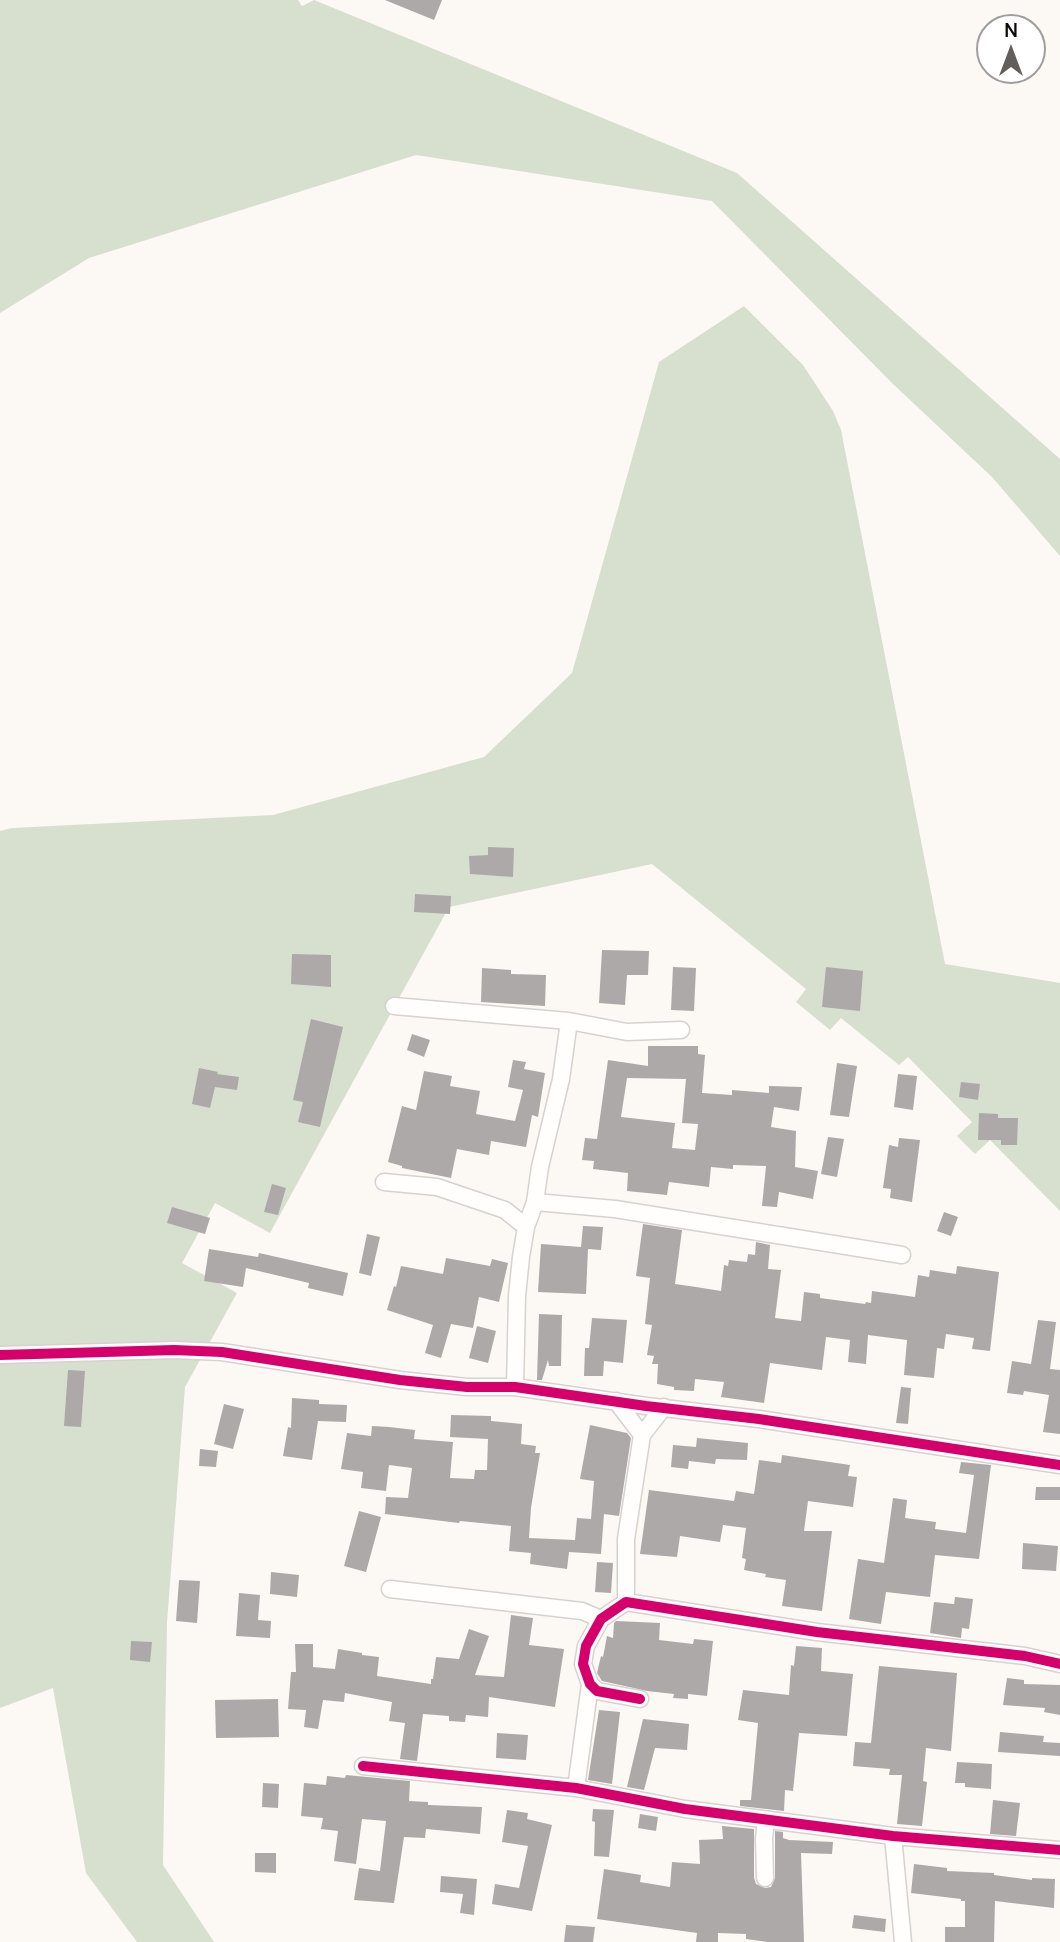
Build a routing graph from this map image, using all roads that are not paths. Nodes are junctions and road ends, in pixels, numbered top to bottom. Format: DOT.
graph roads {
  1 [pos="394,1006"];
  2 [pos="569,1021"];
  3 [pos="681,1030"];
  4 [pos="384,1182"];
  5 [pos="535,1202"];
  6 [pos="526,1227"];
  7 [pos="902,1255"];
  8 [pos="0,1355"];
  9 [pos="515,1387"];
  10 [pos="616,1401"];
  11 [pos="664,1407"];
  12 [pos="642,1435"];
  13 [pos="1060,1465"];
  14 [pos="390,1589"];
  15 [pos="625,1602"];
  16 [pos="601,1619"];
  17 [pos="1060,1664"];
  18 [pos="590,1684"];
  19 [pos="640,1699"];
  20 [pos="363,1766"];
  21 [pos="576,1788"];
  22 [pos="766,1820"];
  23 [pos="893,1836"];
  24 [pos="1060,1850"];
  25 [pos="765,1878"];
  26 [pos="903,1942"];
  1 -- 2 [label="street"];
  2 -- 3 [label="street"];
  2 -- 5 [label="street"];
  4 -- 6 [label="street"];
  5 -- 6 [label="street"];
  5 -- 7 [label="street"];
  6 -- 9 [label="street"];
  8 -- 9 [label="street"];
  9 -- 10 [label="street"];
  10 -- 11 [label="street"];
  10 -- 12 [label="street"];
  11 -- 12 [label="street"];
  11 -- 13 [label="street"];
  12 -- 15 [label="street"];
  14 -- 16 [label="street"];
  15 -- 16 [label="street"];
  15 -- 17 [label="street"];
  16 -- 18 [label="street"];
  18 -- 19 [label="street"];
  18 -- 21 [label="street"];
  20 -- 21 [label="street"];
  21 -- 22 [label="street"];
  22 -- 23 [label="street"];
  22 -- 25 [label="street"];
  23 -- 24 [label="street"];
  23 -- 26 [label="street"];
}
